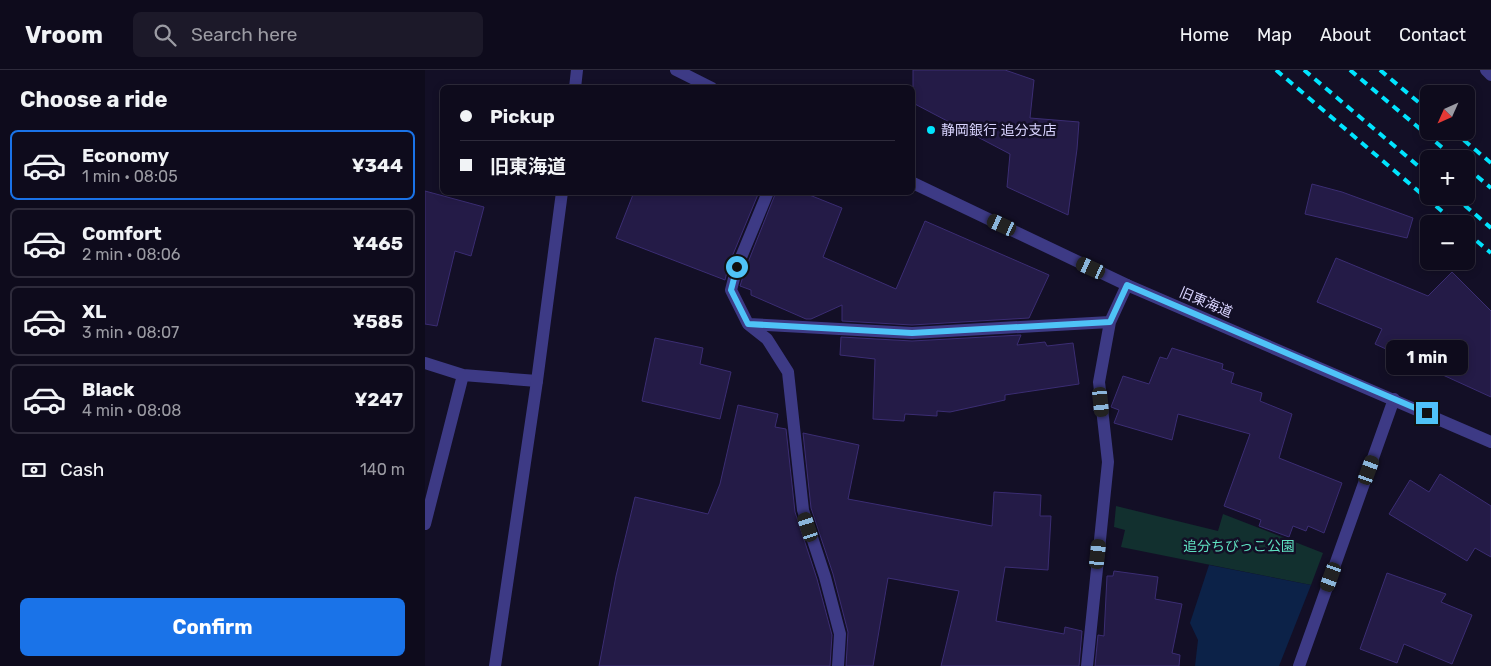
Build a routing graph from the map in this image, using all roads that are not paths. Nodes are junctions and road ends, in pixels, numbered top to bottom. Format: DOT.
graph roads {
  1 [pos="577,70"];
  2 [pos="676,70"];
  3 [pos="1486,70"];
  4 [pos="1491,75"];
  5 [pos="575,85"];
  6 [pos="706,85"];
  7 [pos="915,184"];
  8 [pos="561,195"];
  9 [pos="767,195"];
  10 [pos="1127,285"];
  11 [pos="1110,322"];
  12 [pos="748,324"];
  13 [pos="425,363"];
  14 [pos="463,375"];
  15 [pos="537,381"];
  16 [pos="1394,399"];
  17 [pos="1491,442"];
  18 [pos="425,524"];
  19 [pos="495,666"];
  20 [pos="838,666"];
  21 [pos="1087,666"];
  22 [pos="1299,666"];
  1 -- 5 [label="street"];
  2 -- 6 [label="street"];
  3 -- 4 [label="street"];
  7 -- 10 [label="street, 旧東海道"];
  8 -- 15 [label="street"];
  9 -- 12 [label="street"];
  10 -- 11 [label="street"];
  10 -- 16 [label="street, 旧東海道"];
  11 -- 12 [label="street"];
  11 -- 21 [label="street"];
  12 -- 20 [label="street"];
  13 -- 14 [label="street"];
  14 -- 15 [label="street"];
  14 -- 18 [label="street"];
  15 -- 19 [label="street"];
  16 -- 17 [label="street, 旧東海道"];
  16 -- 22 [label="street"];
}
